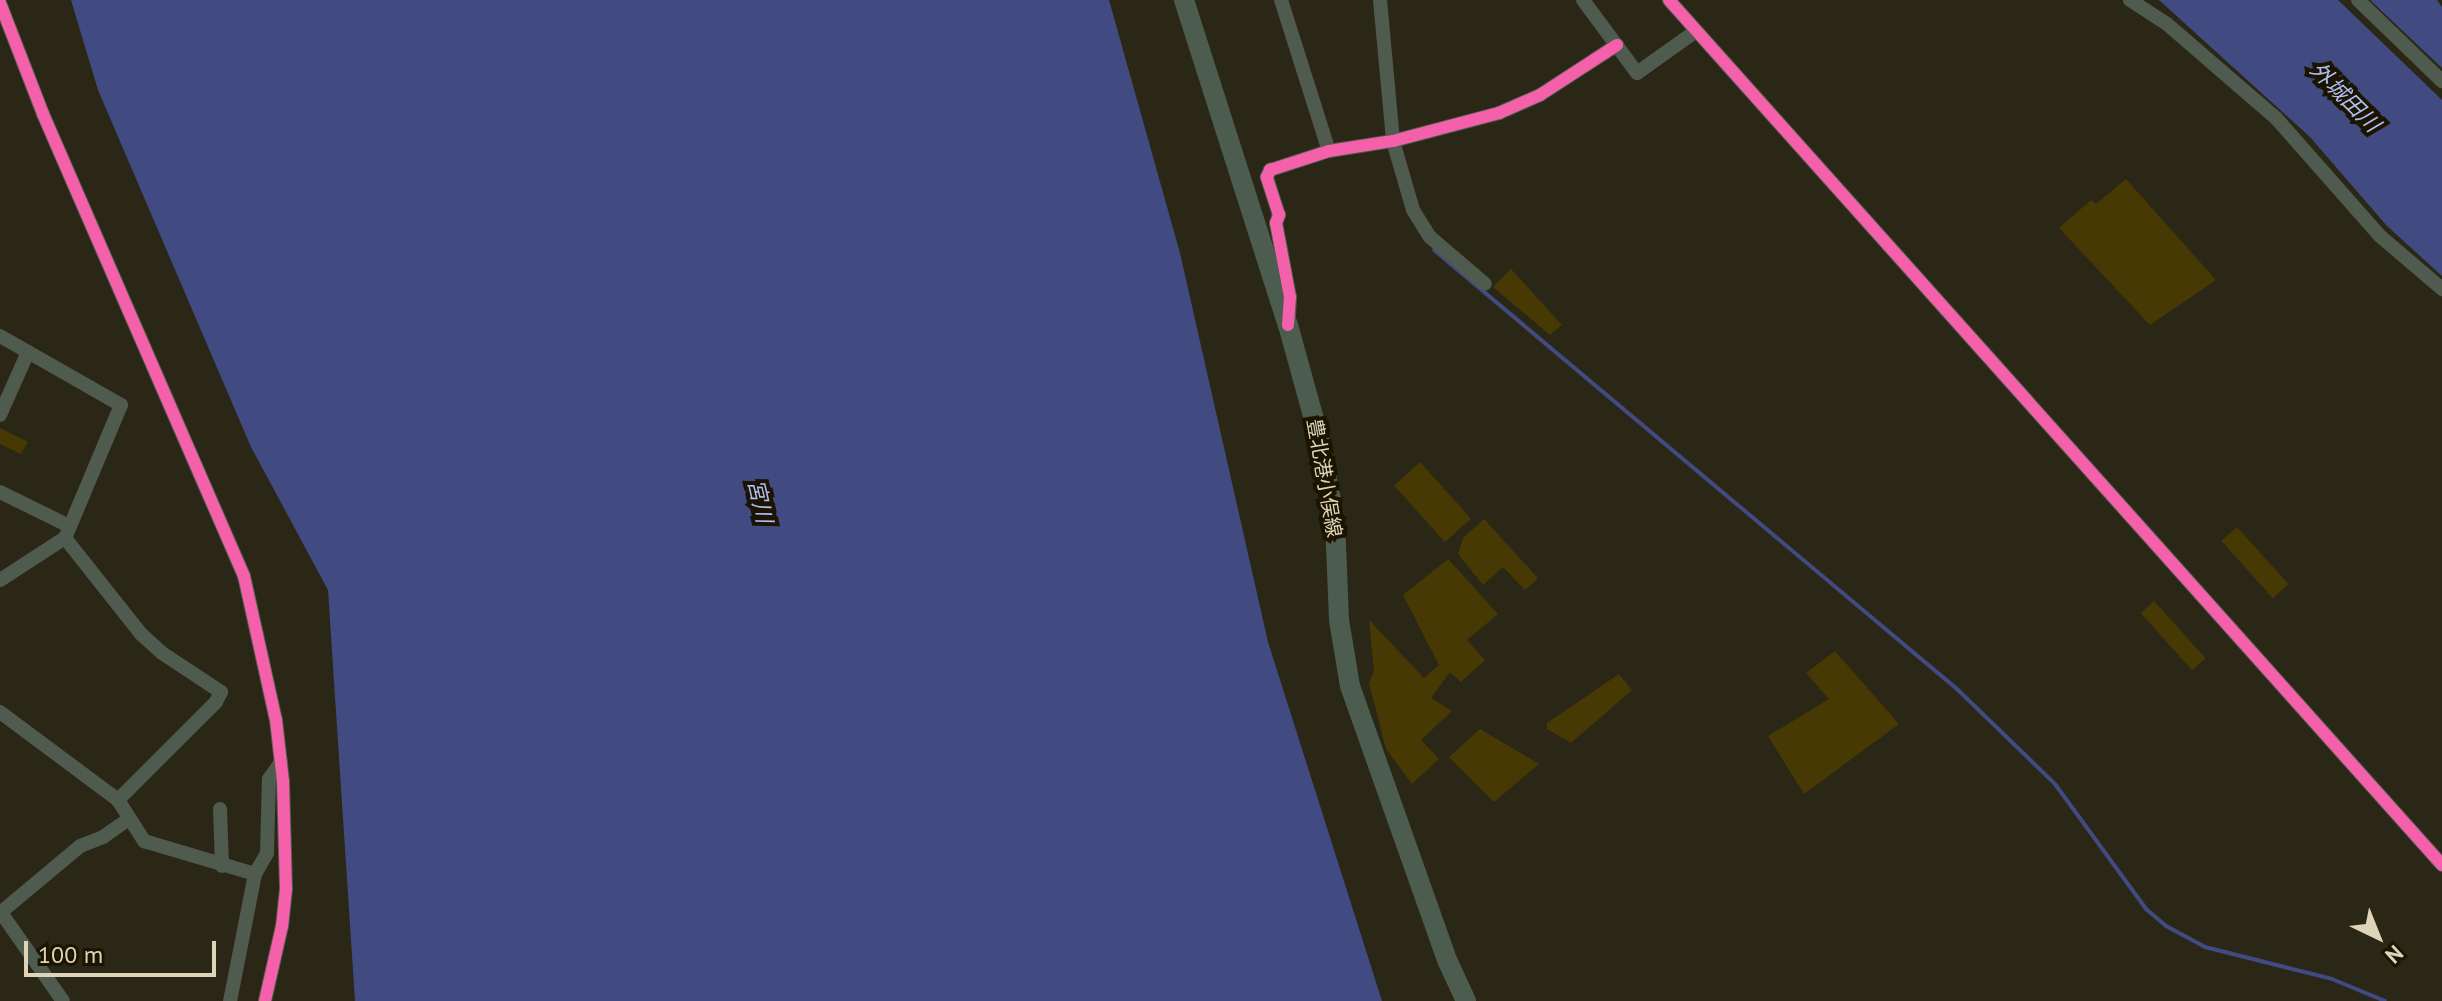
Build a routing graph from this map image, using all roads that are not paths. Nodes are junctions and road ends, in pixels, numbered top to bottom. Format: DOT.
graph roads {
  1 [pos="1281,0"];
  2 [pos="1380,0"];
  3 [pos="1583,0"];
  4 [pos="1669,0"];
  5 [pos="2130,0"];
  6 [pos="2358,0"];
  7 [pos="1184,1"];
  8 [pos="0,3"];
  9 [pos="1696,31"];
  10 [pos="1617,45"];
  11 [pos="2442,81"];
  12 [pos="1393,141"];
  13 [pos="1329,151"];
  14 [pos="1485,284"];
  15 [pos="2442,289"];
  16 [pos="1288,325"];
  17 [pos="0,336"];
  18 [pos="28,352"];
  19 [pos="0,415"];
  20 [pos="0,492"];
  21 [pos="67,532"];
  22 [pos="0,580"];
  23 [pos="0,712"];
  24 [pos="281,762"];
  25 [pos="118,800"];
  26 [pos="220,809"];
  27 [pos="127,820"];
  28 [pos="2442,865"];
  29 [pos="222,866"];
  30 [pos="255,874"];
  31 [pos="1,914"];
  32 [pos="63,1001"];
  33 [pos="230,1001"];
  34 [pos="265,1001"];
  35 [pos="1466,1001"];
  1 -- 13 [label="street"];
  2 -- 12 [label="street"];
  3 -- 10 [label="street"];
  4 -- 9 [label="street"];
  5 -- 15 [label="street"];
  6 -- 11 [label="street"];
  7 -- 16 [label="main road, 豊北港小俣線"];
  8 -- 24 [label="street"];
  9 -- 10 [label="street"];
  9 -- 28 [label="street"];
  10 -- 12 [label="street"];
  12 -- 13 [label="street"];
  12 -- 14 [label="street"];
  13 -- 16 [label="street"];
  16 -- 35 [label="main road, 豊北港小俣線"];
  17 -- 18 [label="street"];
  18 -- 19 [label="street"];
  18 -- 21 [label="street"];
  20 -- 21 [label="street"];
  21 -- 22 [label="street"];
  21 -- 25 [label="street"];
  23 -- 25 [label="street"];
  24 -- 30 [label="street"];
  24 -- 34 [label="street"];
  25 -- 27 [label="street"];
  26 -- 29 [label="street"];
  27 -- 29 [label="street"];
  27 -- 31 [label="street"];
  29 -- 30 [label="street"];
  30 -- 33 [label="street"];
  31 -- 32 [label="street"];
}
